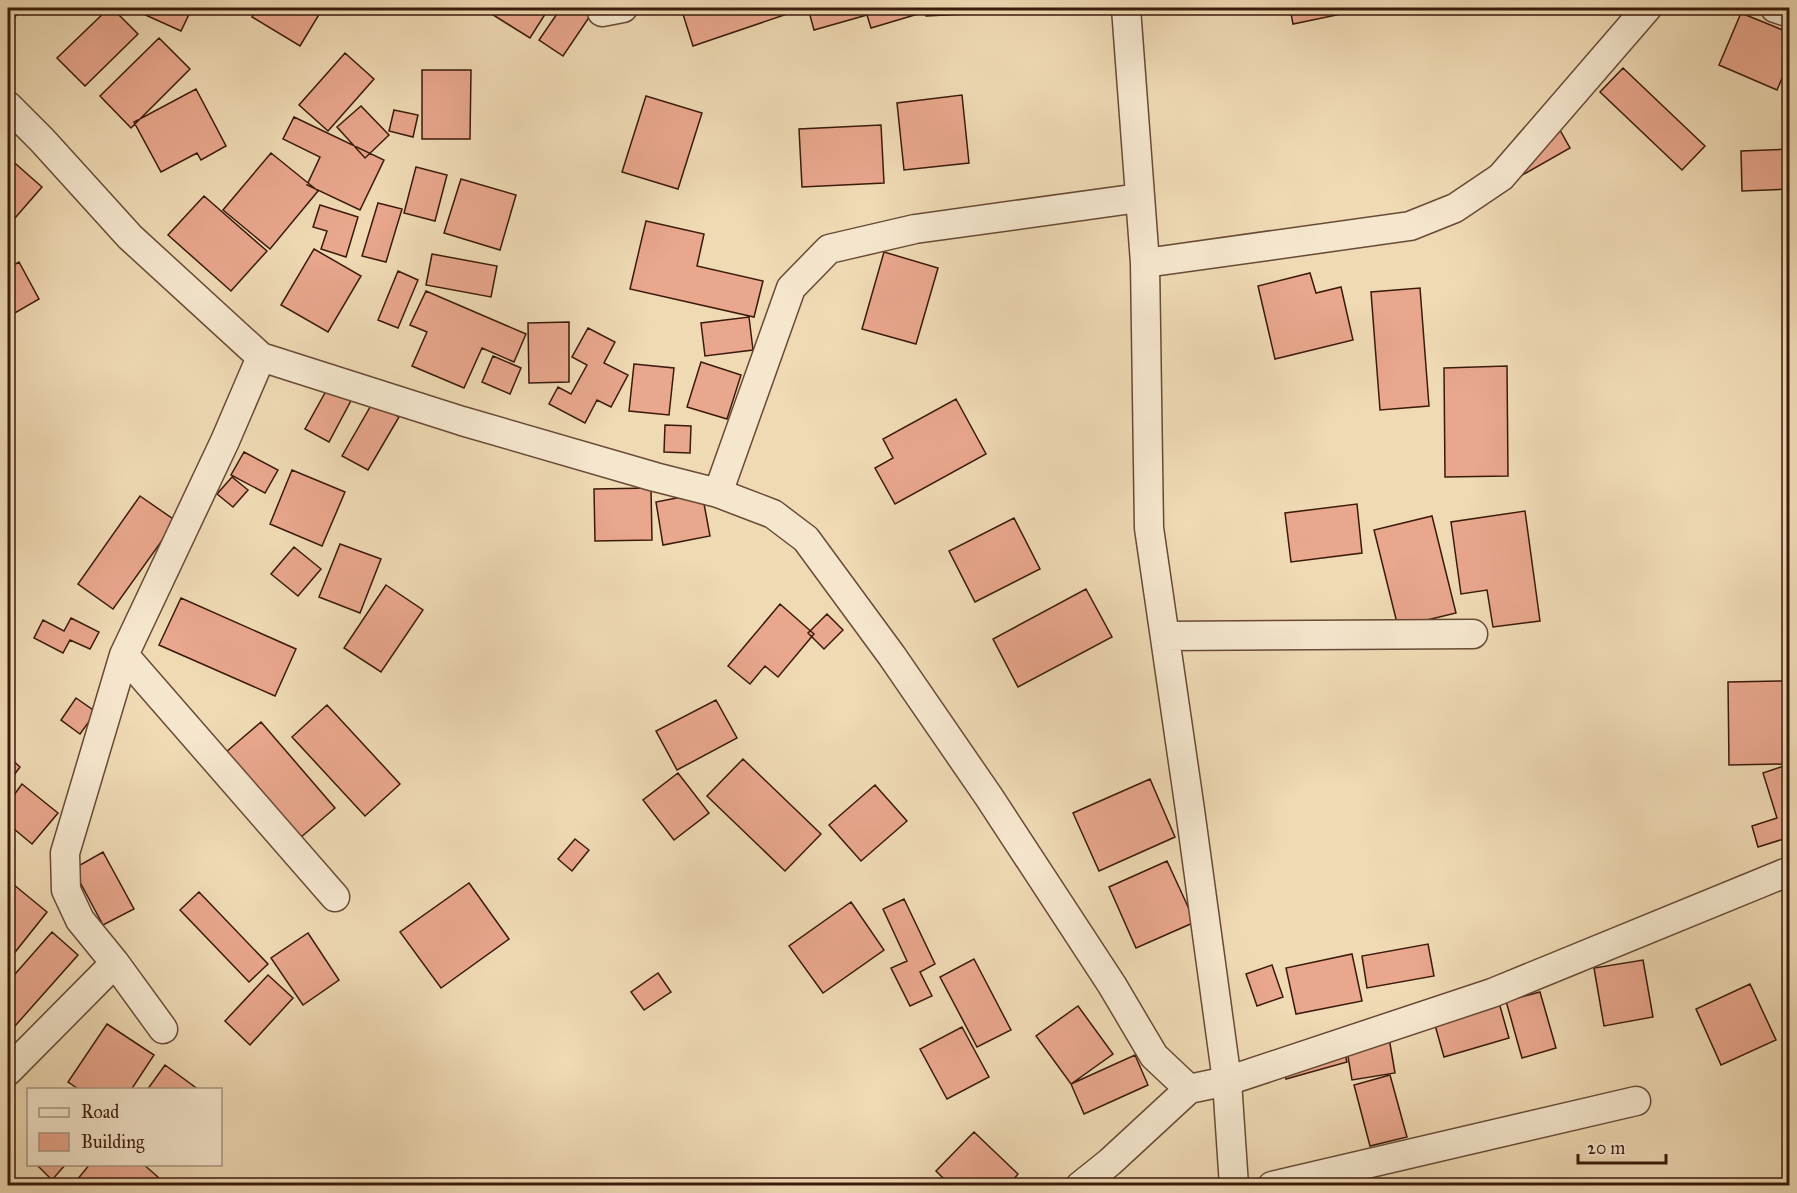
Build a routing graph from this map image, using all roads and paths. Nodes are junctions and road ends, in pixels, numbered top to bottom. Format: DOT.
graph roads {
  1 [pos="1126,8"];
  2 [pos="1647,8"];
  3 [pos="1775,8"];
  4 [pos="1790,13"];
  5 [pos="8,106"];
  6 [pos="1139,198"];
  7 [pos="1145,263"];
  8 [pos="261,357"];
  9 [pos="718,493"];
  10 [pos="1473,634"];
  11 [pos="1165,636"];
  12 [pos="124,655"];
  13 [pos="1790,871"];
  14 [pos="335,897"];
  15 [pos="115,963"];
  16 [pos="163,1029"];
  17 [pos="8,1071"];
  18 [pos="1227,1081"];
  19 [pos="1189,1089"];
  20 [pos="1636,1101"];
  21 [pos="1080,1185"];
  22 [pos="1234,1185"];
  23 [pos="1272,1185"];
  1 -- 6 [label="street"];
  2 -- 7 [label="street"];
  3 -- 4 [label="street"];
  5 -- 8 [label="street"];
  6 -- 7 [label="street"];
  6 -- 9 [label="street"];
  7 -- 11 [label="street"];
  8 -- 9 [label="street"];
  8 -- 12 [label="street"];
  9 -- 19 [label="street"];
  10 -- 11 [label="street"];
  11 -- 18 [label="street"];
  12 -- 14 [label="street"];
  12 -- 15 [label="street"];
  13 -- 18 [label="street"];
  15 -- 16 [label="street"];
  15 -- 17 [label="street"];
  18 -- 19 [label="street"];
  18 -- 22 [label="street"];
  19 -- 21 [label="street"];
  20 -- 23 [label="street"];
}
